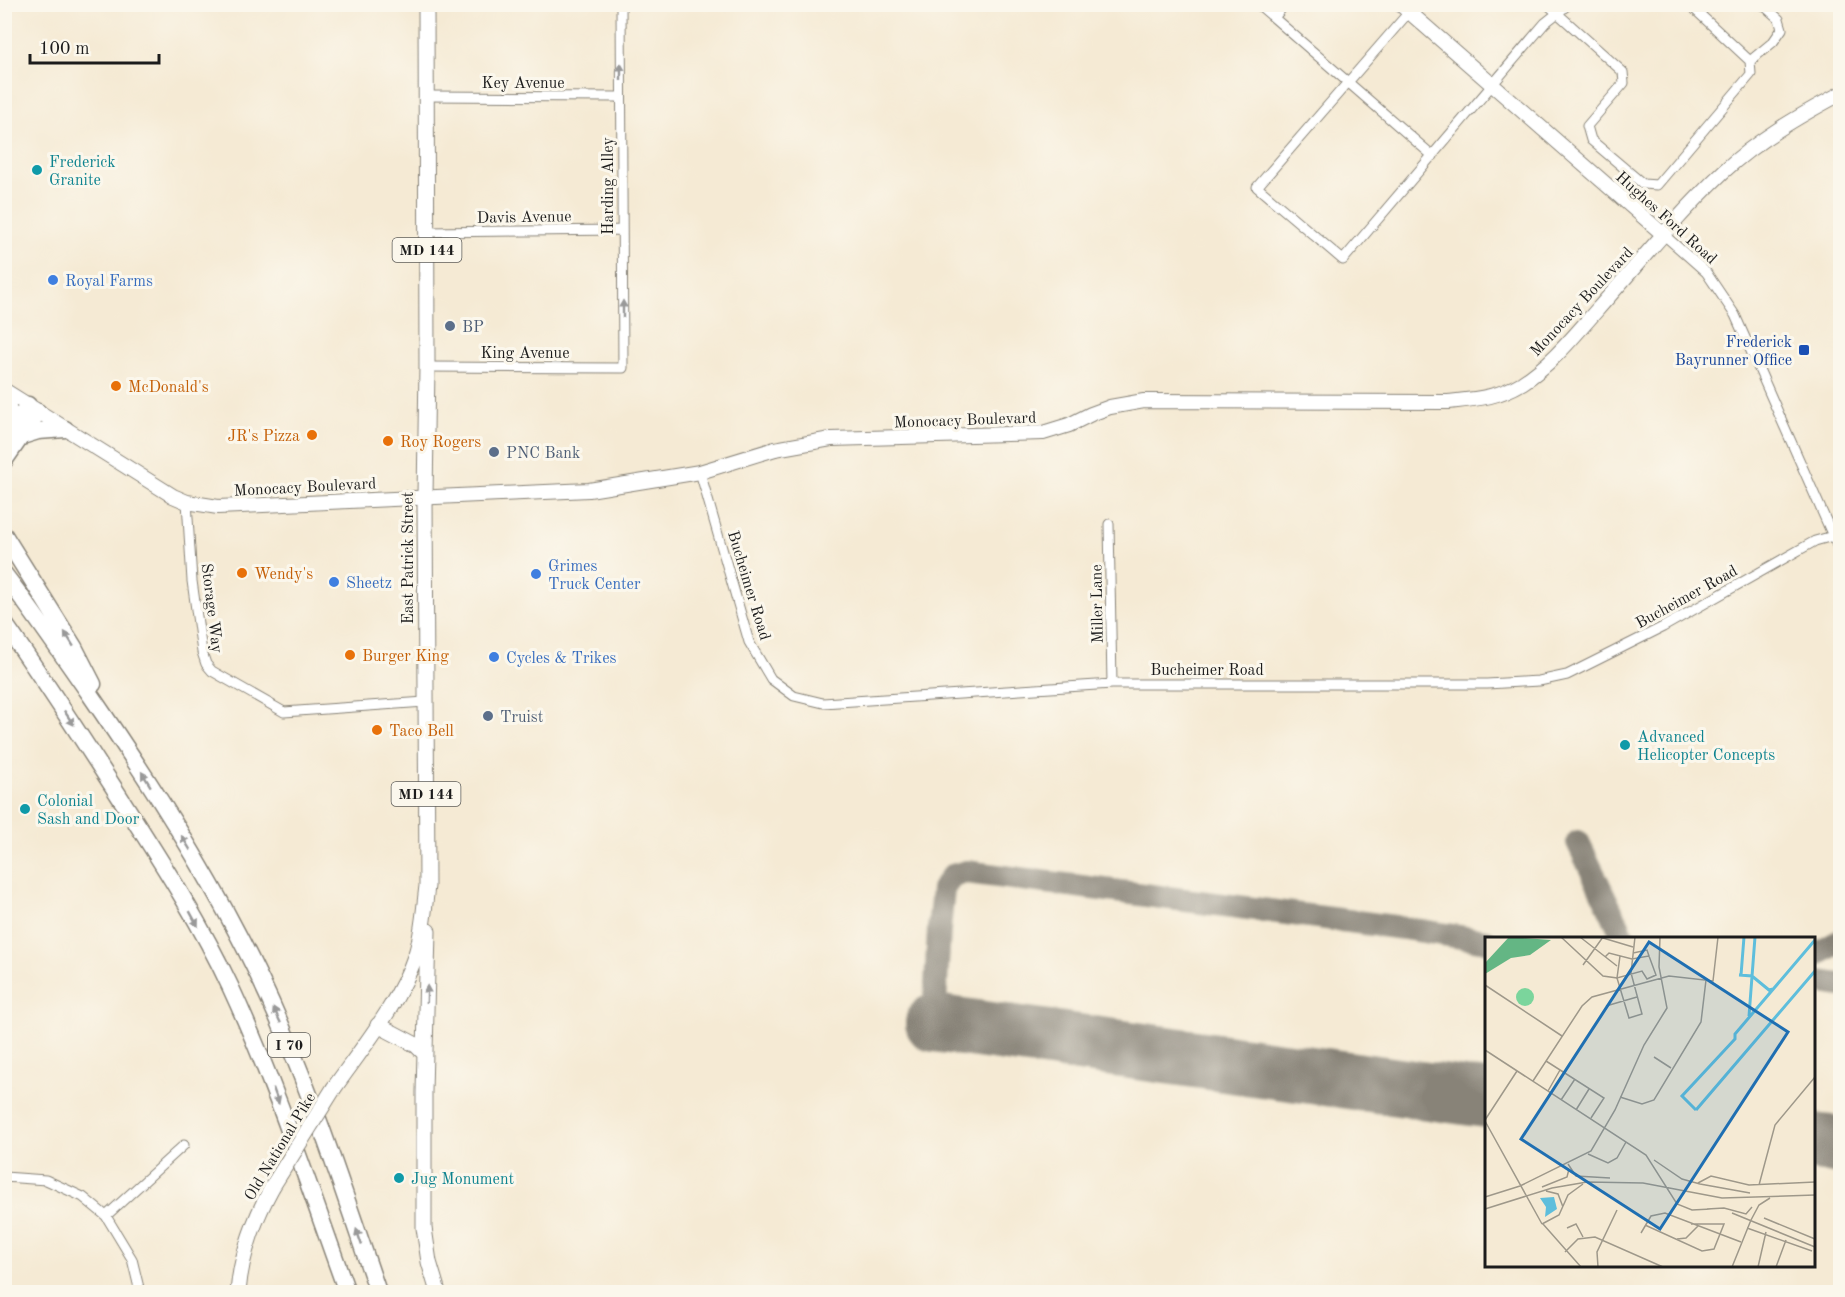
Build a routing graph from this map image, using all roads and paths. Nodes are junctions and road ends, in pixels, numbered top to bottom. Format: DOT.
graph roads {
  1 [pos="426,4"];
  2 [pos="621,4"];
  3 [pos="1258,4"];
  4 [pos="1285,4"];
  5 [pos="1547,4"];
  6 [pos="1569,4"];
  7 [pos="1689,4"];
  8 [pos="1762,4"];
  9 [pos="1409,7"];
  10 [pos="1557,13"];
  11 [pos="1274,18"];
  12 [pos="1750,61"];
  13 [pos="1348,83"];
  14 [pos="1493,85"];
  15 [pos="1840,94"];
  16 [pos="426,96"];
  17 [pos="621,97"];
  18 [pos="1433,156"];
  19 [pos="622,230"];
  20 [pos="427,232"];
  21 [pos="1664,235"];
  22 [pos="427,367"];
  23 [pos="624,368"];
  24 [pos="4,390"];
  25 [pos="4,400"];
  26 [pos="33,409"];
  27 [pos="65,429"];
  28 [pos="13,438"];
  29 [pos="4,461"];
  30 [pos="700,472"];
  31 [pos="425,496"];
  32 [pos="187,502"];
  33 [pos="1109,524"];
  34 [pos="4,535"];
  35 [pos="1833,536"];
  36 [pos="1840,552"];
  37 [pos="4,574"];
  38 [pos="4,623"];
  39 [pos="4,637"];
  40 [pos="36,669"];
  41 [pos="1112,684"];
  42 [pos="425,702"];
  43 [pos="125,746"];
  44 [pos="427,886"];
  45 [pos="378,1025"];
  46 [pos="424,1053"];
  47 [pos="334,1088"];
  48 [pos="184,1145"];
  49 [pos="4,1177"];
  50 [pos="106,1216"];
  51 [pos="140,1293"];
  52 [pos="238,1293"];
  53 [pos="347,1293"];
  54 [pos="378,1293"];
  55 [pos="438,1293"];
  1 -- 16 [label="main road, East Patrick Street / MD 144"];
  17 -- 2 [label="street, Harding Alley, one-way"];
  3 -- 11 [label="street"];
  4 -- 11 [label="street"];
  5 -- 10 [label="street"];
  6 -- 10 [label="street"];
  7 -- 12 [label="street"];
  8 -- 12 [label="street"];
  9 -- 13 [label="street"];
  9 -- 14 [label="main road, Hughes Ford Road"];
  10 -- 12 [label="street"];
  10 -- 14 [label="street"];
  11 -- 13 [label="street"];
  13 -- 18 [label="street"];
  13 -- 18 [label="street"];
  14 -- 18 [label="street"];
  14 -- 21 [label="main road, Hughes Ford Road"];
  15 -- 21 [label="main road, Monocacy Boulevard"];
  16 -- 17 [label="street, Key Avenue"];
  16 -- 20 [label="main road, East Patrick Street / MD 144"];
  17 -- 19 [label="street, Harding Alley"];
  19 -- 20 [label="street, Davis Avenue"];
  23 -- 19 [label="street, Harding Alley, one-way"];
  20 -- 22 [label="main road, East Patrick Street / MD 144"];
  21 -- 30 [label="main road, Monocacy Boulevard"];
  21 -- 35 [label="street, Hughes Ford Road"];
  22 -- 23 [label="street, King Avenue"];
  22 -- 31 [label="main road, East Patrick Street / MD 144"];
  24 -- 26 [label="main road, Monocacy Boulevard"];
  25 -- 28 [label="highway"];
  26 -- 27 [label="main road, Monocacy Boulevard"];
  26 -- 28 [label="highway"];
  27 -- 28 [label="highway"];
  27 -- 32 [label="main road, Monocacy Boulevard"];
  28 -- 29 [label="highway"];
  30 -- 31 [label="main road, Monocacy Boulevard"];
  30 -- 41 [label="street, Bucheimer Road"];
  31 -- 32 [label="main road, Monocacy Boulevard"];
  31 -- 42 [label="main road, East Patrick Street / MD 144"];
  32 -- 42 [label="street, Storage Way"];
  33 -- 41 [label="street, Miller Lane"];
  43 -- 34 [label="highway, one-way"];
  35 -- 36 [label="street, Hughes Ford Road"];
  35 -- 41 [label="street, Bucheimer Road"];
  37 -- 43 [label="highway, I 70"];
  38 -- 40 [label="highway, I 70"];
  39 -- 40 [label="highway"];
  40 -- 53 [label="highway, I 70, one-way"];
  42 -- 44 [label="main road, East Patrick Street / MD 144"];
  54 -- 43 [label="highway, I 70, one-way"];
  44 -- 45 [label="main road, East Patrick Street / MD 144"];
  46 -- 44 [label="main road, one-way"];
  45 -- 46 [label="main road"];
  45 -- 47 [label="main road, East Patrick Street / MD 144"];
  46 -- 55 [label="main road"];
  47 -- 52 [label="main road, Old National Pike / MD 144, bridge"];
  48 -- 50 [label="street"];
  49 -- 50 [label="street"];
  50 -- 51 [label="street"];
}
